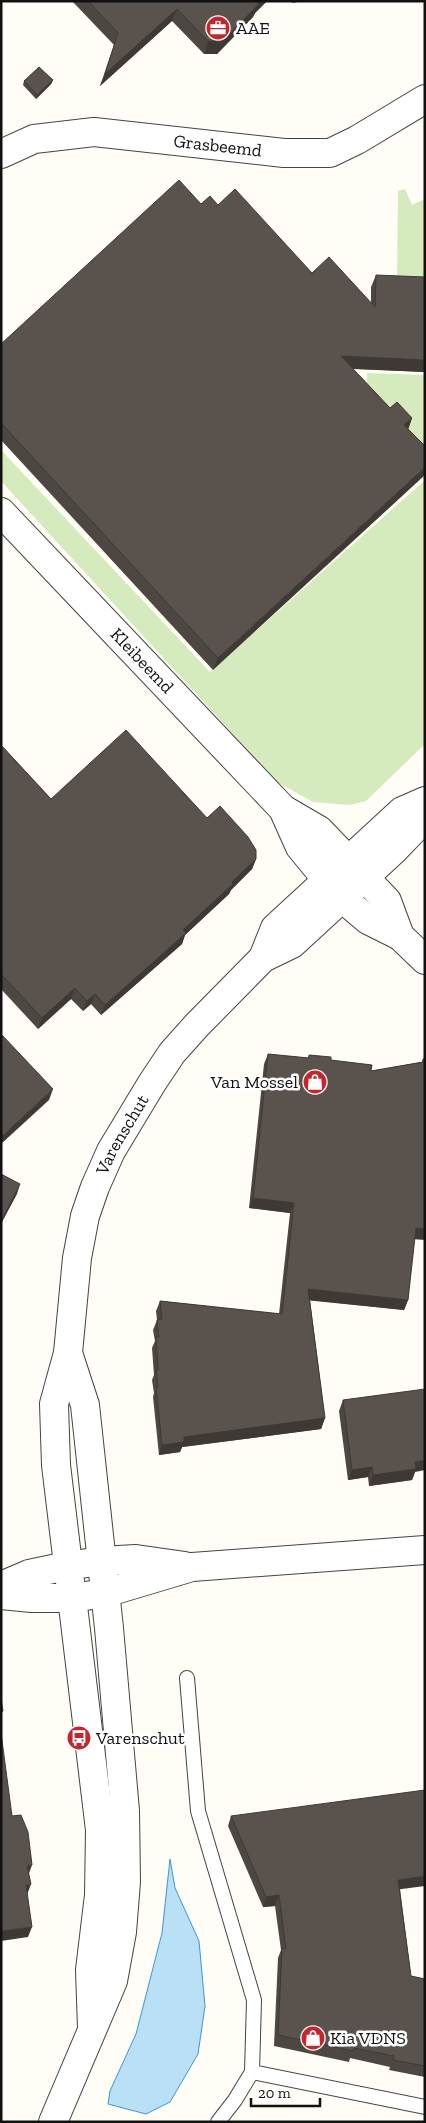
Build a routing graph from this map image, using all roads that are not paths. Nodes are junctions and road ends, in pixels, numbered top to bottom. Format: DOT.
graph roads {
  1 [pos="425,100"];
  2 [pos="1,154"];
  3 [pos="1,512"];
  4 [pos="425,801"];
  5 [pos="283,809"];
  6 [pos="425,809"];
  7 [pos="356,870"];
  8 [pos="334,889"];
  9 [pos="400,936"];
  10 [pos="425,960"];
  11 [pos="68,1353"];
  12 [pos="425,1550"];
  13 [pos="101,1561"];
  14 [pos="67,1566"];
  15 [pos="192,1568"];
  16 [pos="1,1586"];
  17 [pos="105,1593"];
  18 [pos="1,1596"];
  19 [pos="72,1598"];
  20 [pos="187,1678"];
  21 [pos="92,2028"];
  22 [pos="252,2072"];
  23 [pos="425,2107"];
  24 [pos="53,2122"];
  25 [pos="218,2122"];
  1 -- 2 [label="street, Grasbeemd"];
  3 -- 5 [label="street, Kleibeemd"];
  4 -- 7 [label="street, Varenschut"];
  5 -- 7 [label="street, Kleibeemd"];
  5 -- 8 [label="street, Kleibeemd"];
  6 -- 7 [label="street, Varenschut"];
  7 -- 8 [label="street, Varenschut"];
  7 -- 9 [label="street"];
  8 -- 9 [label="street"];
  8 -- 11 [label="street, Varenschut"];
  9 -- 10 [label="street"];
  11 -- 13 [label="street, Varenschut"];
  11 -- 14 [label="street, Varenschut"];
  12 -- 15 [label="street"];
  13 -- 14 [label="street"];
  13 -- 15 [label="street"];
  13 -- 17 [label="street, Varenschut"];
  14 -- 16 [label="street"];
  14 -- 19 [label="street, Varenschut"];
  15 -- 17 [label="street"];
  17 -- 19 [label="street"];
  17 -- 21 [label="street, Varenschut"];
  18 -- 19 [label="street"];
  19 -- 21 [label="street, Varenschut"];
  20 -- 22 [label="lane"];
  21 -- 24 [label="street, Varenschut"];
  22 -- 23 [label="lane"];
  22 -- 25 [label="lane"];
}
